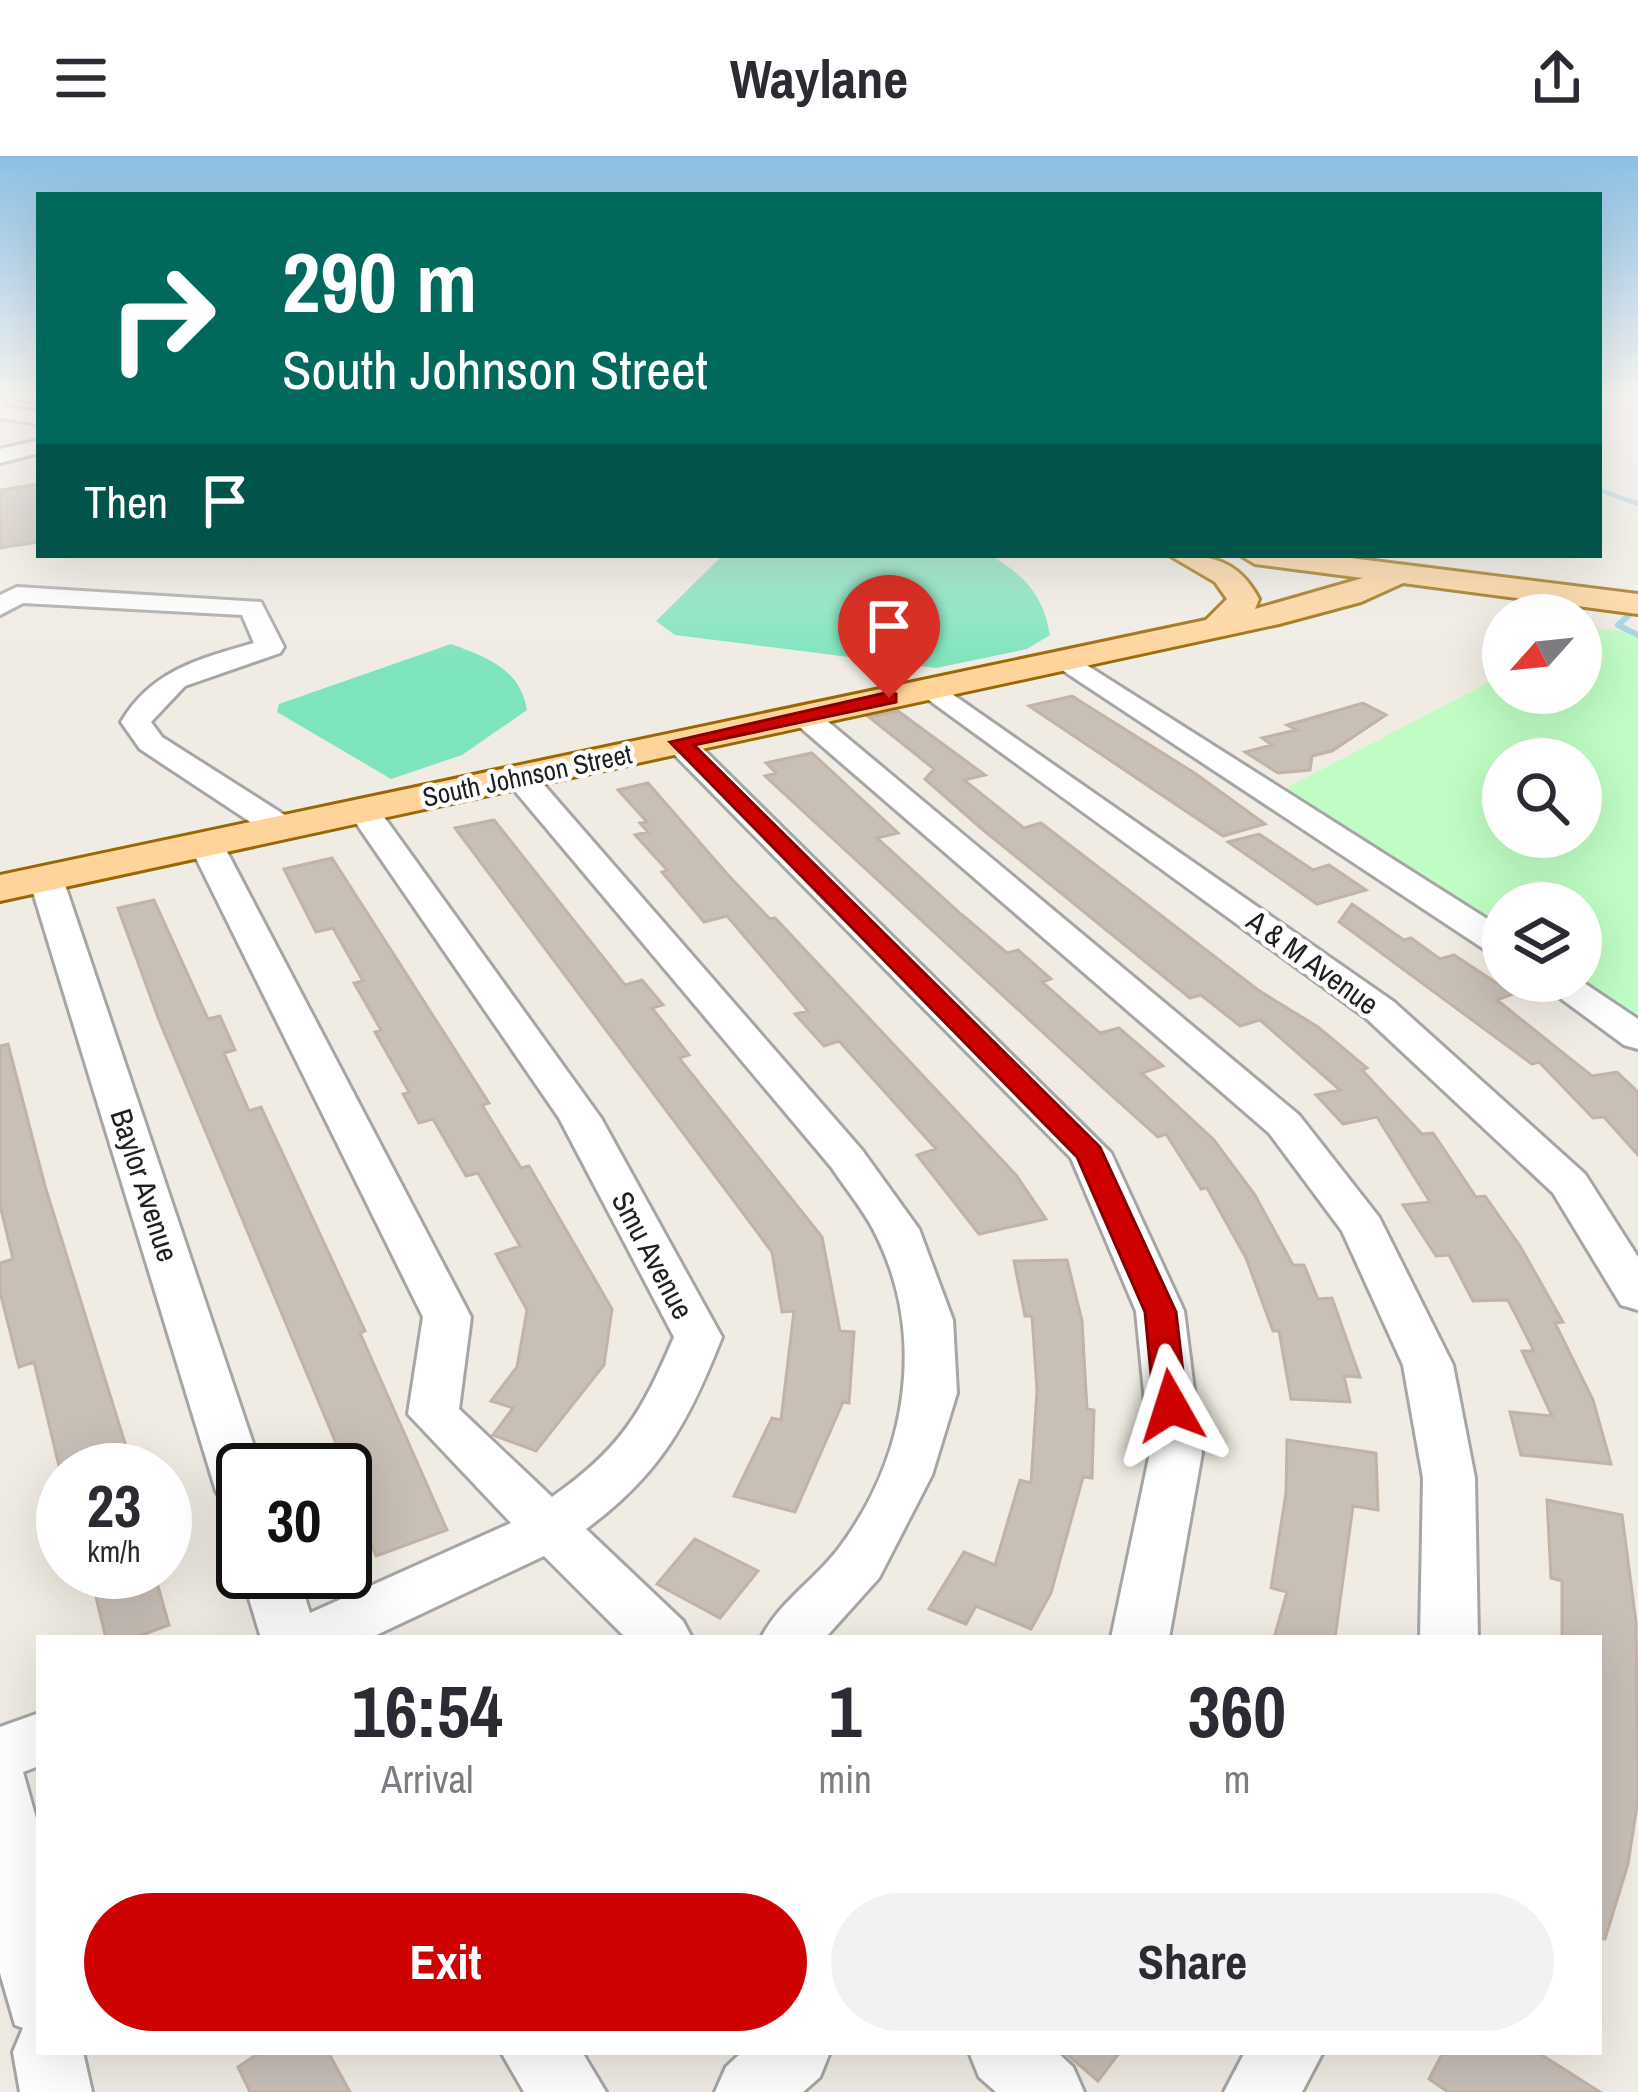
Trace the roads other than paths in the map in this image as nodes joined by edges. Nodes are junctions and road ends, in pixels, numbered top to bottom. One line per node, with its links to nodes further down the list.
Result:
1 (1191, 558): 6 (main road)
2 (1281, 558): 3 (main road)
3 (1402, 572): 4 (main road); 6 (main road, South Johnson Street)
4 (1638, 604)
5 (0, 608): 13 (street)
6 (1213, 629): 7 (main road, South Johnson Street)
7 (1066, 660): 8 (main road, South Johnson Street); 17 (street)
8 (932, 689): 9 (main road, South Johnson Street); 20 (street, A & M Avenue)
9 (804, 716): 10 (main road, South Johnson Street); 29 (street)
10 (680, 742): 11 (main road, South Johnson Street); 28 (street)
11 (520, 777): 12 (main road, South Johnson Street); 27 (street)
12 (364, 811): 13 (main road, South Johnson Street); 22 (street, Smu Avenue)
13 (282, 828): 14 (main road, South Johnson Street)
14 (206, 844): 15 (main road, South Johnson Street); 22 (street)
15 (46, 879): 16 (main road, South Johnson Street); 21 (street, Baylor Avenue)
16 (0, 888)
17 (1482, 931)
18 (1587, 1002): 19 (street)
19 (1638, 1037)
20 (1638, 1294)
21 (228, 1443)
22 (547, 1525): 25 (street, Smu Avenue); 26 (street)
23 (278, 1599): 24 (street)
24 (289, 1635)
25 (318, 1635)
26 (660, 1635)
27 (793, 1635)
28 (1141, 1635)
29 (1449, 1635)
30 (36, 1740): 31 (street)
31 (0, 1754)
32 (0, 1789): 33 (street)
33 (36, 1985)
34 (50, 2055): 39 (street)
35 (539, 2055): 40 (street)
36 (792, 2055): 41 (street)
37 (1007, 2055): 42 (street)
38 (1286, 2055): 43 (street)
39 (56, 2092)
40 (570, 2092)
41 (751, 2092)
42 (1048, 2092)
43 (1260, 2092)

